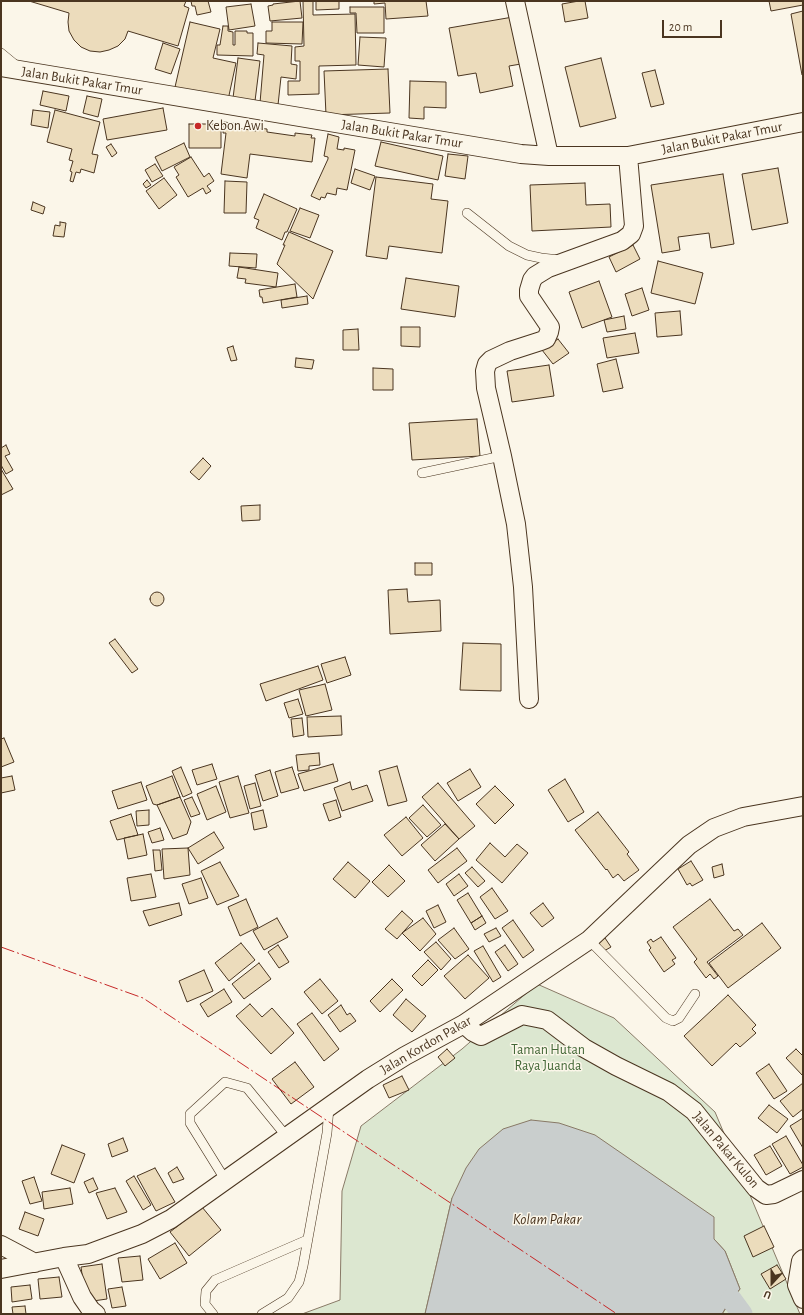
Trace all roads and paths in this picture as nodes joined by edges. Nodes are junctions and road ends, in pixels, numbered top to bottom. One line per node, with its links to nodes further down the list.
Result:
1 (515, 1): 6 (street)
2 (1, 53): 4 (lane)
3 (1, 67): 4 (street, Jalan Bukit Pakar Tmur)
4 (22, 71): 6 (street, Jalan Bukit Pakar Tmur)
5 (803, 122): 7 (street, Jalan Bukit Pakar Tmur)
6 (549, 156): 7 (street, Jalan Bukit Pakar Tmur)
7 (628, 156): 9 (street)
8 (467, 212): 9 (lane)
9 (569, 260): 10 (street)
10 (502, 456): 11 (lane); 12 (street)
11 (422, 473)
12 (529, 699)
13 (803, 806): 14 (street, Jalan Kordon Pakar)
14 (589, 940): 15 (lane); 16 (street, Jalan Kordon Pakar)
15 (695, 994)
16 (464, 1024): 17 (street, Jalan Kordon Pakar); 19 (street, Jalan Pakar Kulon)
17 (329, 1107): 18 (street, Jalan Kordon Pakar); 21 (lane)
18 (287, 1137): 20 (street, Jalan Kordon Pakar); 20 (lane)
19 (803, 1180)
20 (226, 1181): 23 (street, Jalan Kordon Pakar)
21 (307, 1240): 29 (lane); 30 (lane)
22 (1, 1245): 25 (street)
23 (64, 1257): 25 (street, Jalan Kordon Pakar); 28 (street)
24 (803, 1259): 27 (street)
25 (35, 1263): 26 (street, Jalan Kordon Pakar)
26 (1, 1269)
27 (803, 1299)
28 (96, 1314)
29 (213, 1314)
30 (262, 1314)

